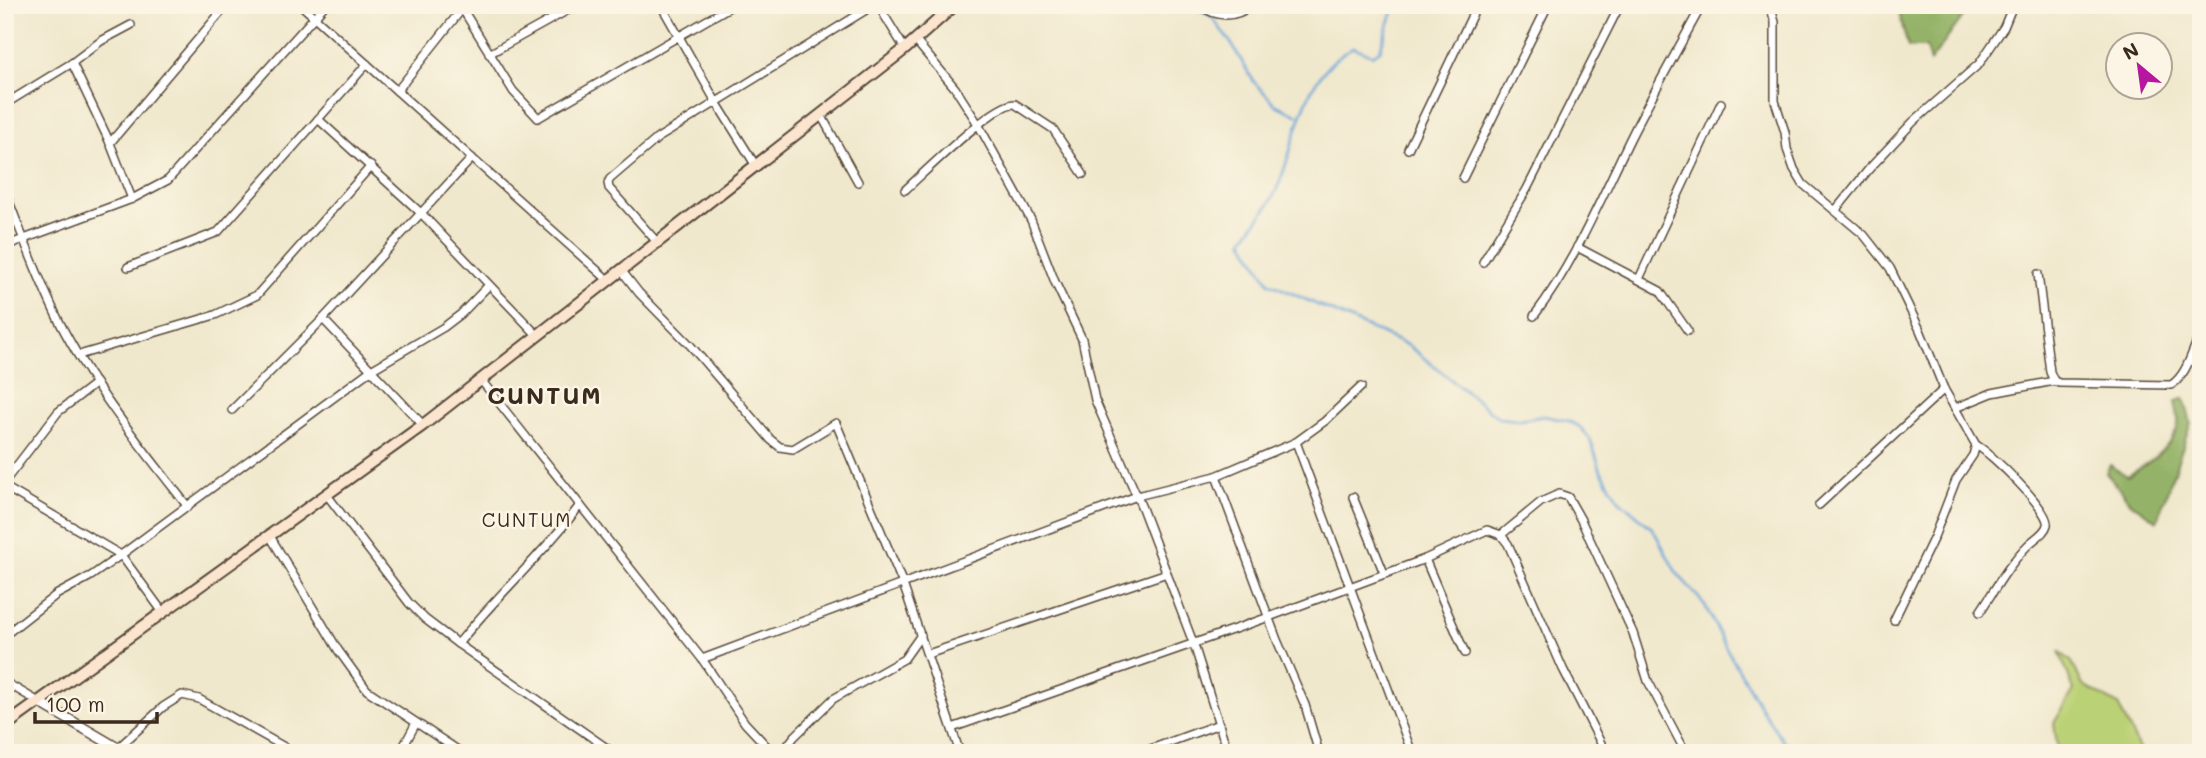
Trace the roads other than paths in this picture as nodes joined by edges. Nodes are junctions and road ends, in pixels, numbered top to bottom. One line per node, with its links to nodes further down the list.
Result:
1 (227, 5): 33 (street)
2 (300, 5): 18 (street)
3 (326, 5): 18 (street)
4 (577, 5): 23 (street)
5 (661, 5): 20 (street)
6 (733, 5): 20 (street)
7 (876, 5): 22 (street); 27 (street)
8 (955, 5): 21 (main road)
9 (1199, 5): 10 (street)
10 (1252, 5)
11 (1477, 5): 34 (street)
12 (1548, 5): 39 (street)
13 (1620, 5): 50 (street)
14 (1702, 5): 49 (street)
15 (1766, 5): 44 (street)
16 (2013, 5): 44 (street)
17 (461, 7): 23 (street); 26 (street)
18 (314, 17): 25 (street); 43 (street)
19 (131, 25): 24 (street)
20 (677, 37): 23 (street); 27 (street)
21 (915, 40): 22 (main road); 32 (street)
22 (905, 49): 30 (main road)
23 (489, 54)
24 (72, 63): 29 (street); 33 (street)
25 (367, 64): 26 (street); 31 (street)
26 (397, 91): 35 (street)
27 (716, 102): 37 (street); 47 (street)
28 (1721, 103): 54 (street)
29 (5, 104)
30 (821, 115): 37 (main road); 40 (street)
31 (318, 119): 36 (street); 51 (street)
32 (978, 124): 38 (street); 41 (street); 78 (street)
33 (110, 144): 43 (street)
34 (1408, 149)
35 (472, 158): 45 (street); 55 (street)
36 (371, 166): 45 (street); 62 (street)
37 (756, 166): 47 (main road)
38 (1083, 174)
39 (1463, 178)
40 (858, 182)
41 (905, 190)
42 (5, 191): 46 (street)
43 (132, 199): 46 (street)
44 (1835, 211): 68 (street)
45 (422, 214): 56 (street); 58 (street)
46 (24, 240): 48 (street); 62 (street)
47 (657, 242): 52 (main road)
48 (5, 246)
49 (1577, 247): 54 (street); 57 (street)
50 (1483, 262)
51 (128, 267)
52 (621, 270): 55 (main road); 89 (street)
53 (2038, 274): 65 (street)
54 (1639, 279): 59 (street)
55 (608, 280): 61 (main road)
56 (488, 286): 61 (street); 63 (street)
57 (1534, 316)
58 (323, 319): 63 (street); 70 (street)
59 (1688, 331)
60 (2201, 332): 65 (street)
61 (538, 336): 64 (main road)
62 (79, 355): 66 (street)
63 (371, 370): 71 (street); 82 (street)
64 (481, 380): 71 (main road); 80 (street)
65 (2054, 381): 69 (street)
66 (96, 383): 75 (street); 82 (street)
67 (1361, 387): 72 (street)
68 (1944, 389): 69 (street); 81 (street)
69 (1955, 408): 73 (street)
70 (232, 410)
71 (423, 425): 77 (main road)
72 (1296, 442): 74 (street); 90 (street)
73 (1976, 444): 92 (street); 94 (street)
74 (1216, 476): 78 (street); 93 (street)
75 (5, 481)
76 (5, 487): 85 (street)
77 (327, 495): 84 (main road); 97 (street)
78 (1137, 496): 87 (street); 89 (street)
79 (1353, 497): 88 (street)
80 (580, 505): 97 (street); 101 (street)
81 (1819, 505)
82 (188, 507): 85 (street)
83 (1501, 535): 86 (street); 120 (street); 121 (street)
84 (271, 536): 91 (main road); 104 (street)
85 (121, 555): 91 (street); 95 (street)
86 (1425, 559): 88 (street); 99 (street)
87 (1167, 573): 98 (street); 100 (street)
88 (1384, 573): 90 (street)
89 (903, 584): 96 (street); 101 (street)
90 (1350, 586): 93 (street); 119 (street)
91 (162, 611): 103 (main road)
92 (1980, 612)
93 (1269, 617): 98 (street); 118 (street)
94 (1894, 620)
95 (5, 635)
96 (921, 635): 100 (street); 114 (street)
97 (458, 644): 112 (street)
98 (1194, 645): 105 (street); 107 (street)
99 (1465, 653)
100 (928, 654): 107 (street)
101 (702, 659): 113 (street)
102 (5, 682): 103 (street)
103 (39, 702): 106 (main road); 108 (street)
104 (416, 723): 110 (street); 111 (street)
105 (1219, 724): 116 (street); 117 (street)
106 (5, 726)
107 (952, 728): 115 (street)
108 (122, 751): 109 (street)
109 (295, 753)
110 (400, 753)
111 (462, 753)
112 (614, 753)
113 (773, 753)
114 (782, 753)
115 (960, 753)
116 (1140, 753)
117 (1228, 753)
118 (1319, 753)
119 (1412, 753)
120 (1606, 753)
121 (1686, 753)

